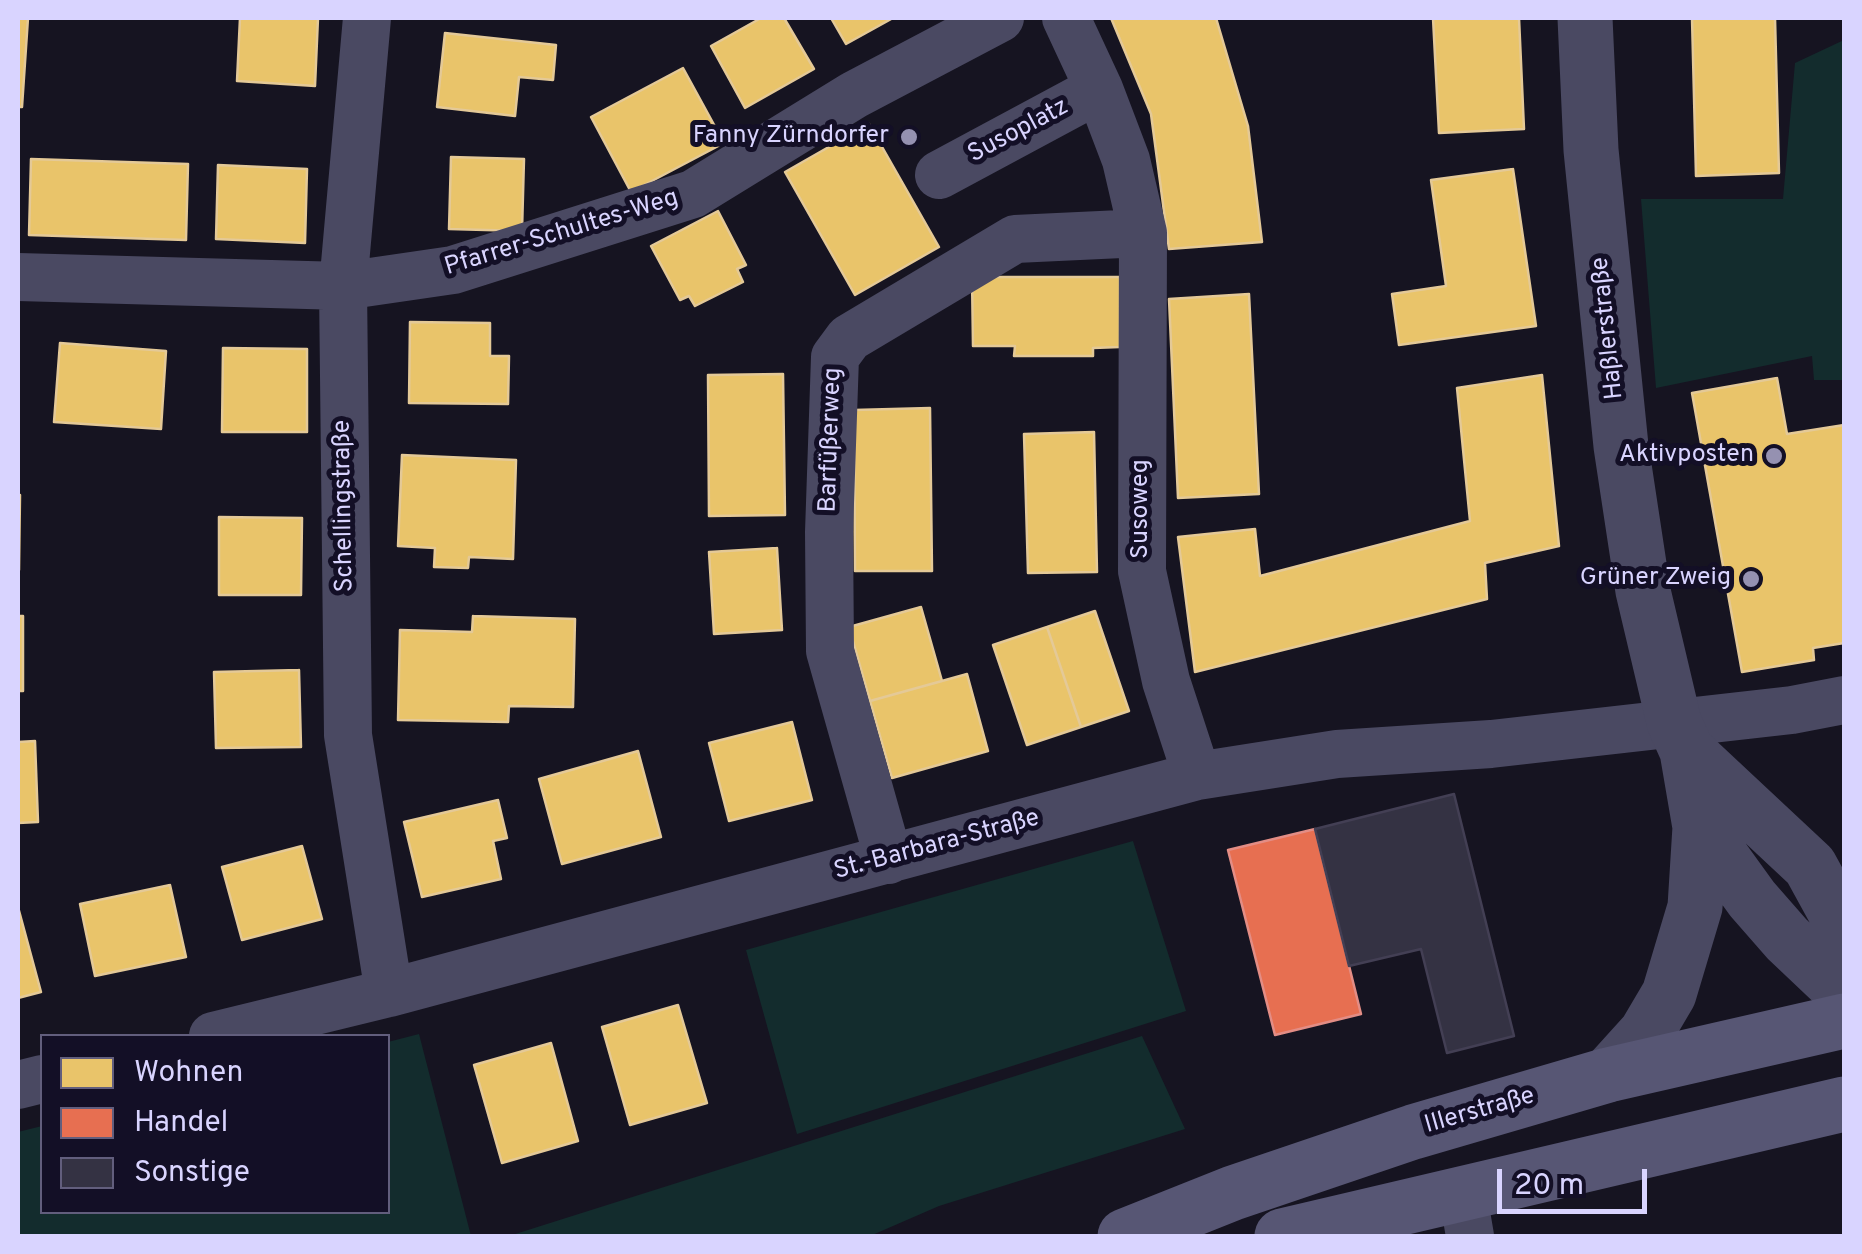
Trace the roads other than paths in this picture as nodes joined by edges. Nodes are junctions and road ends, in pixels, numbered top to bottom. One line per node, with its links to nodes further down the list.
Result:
1 (367, 18): 9 (street, Schellingstraße)
2 (1000, 18): 9 (street, Pfarrer-Schultes-Weg)
3 (1066, 18): 5 (street, Susoplatz)
4 (1585, 18): 11 (street, Haßlerstraße)
5 (1100, 89): 6 (street, Susoplatz); 7 (street, Susoplatz)
6 (939, 175)
7 (1143, 234): 12 (street, Susoweg); 14 (street, Barfüßerweg)
8 (18, 277): 9 (street, Pfarrer-Schultes-Weg)
9 (343, 286): 17 (street, Schellingstraße)
10 (1844, 700): 11 (street, St.-Barbara-Straße)
11 (1680, 737): 12 (street, St.-Barbara-Straße); 13 (street, Haßlerstraße); 15 (street)
12 (1197, 776): 14 (street, St.-Barbara-Straße)
13 (1700, 826): 18 (street, Haßlerstraße); 21 (street)
14 (889, 860): 17 (street, St.-Barbara-Straße)
15 (1827, 875): 16 (street)
16 (1844, 928)
17 (388, 993): 20 (street, St.-Barbara-Straße)
18 (1844, 993)
19 (1844, 1021): 21 (main road, Illerstraße)
20 (221, 1034)
21 (1608, 1075): 24 (main road, Illerstraße)
22 (1844, 1104): 23 (main road)
23 (1466, 1216): 25 (main road)
24 (1125, 1236)
25 (1282, 1236)

